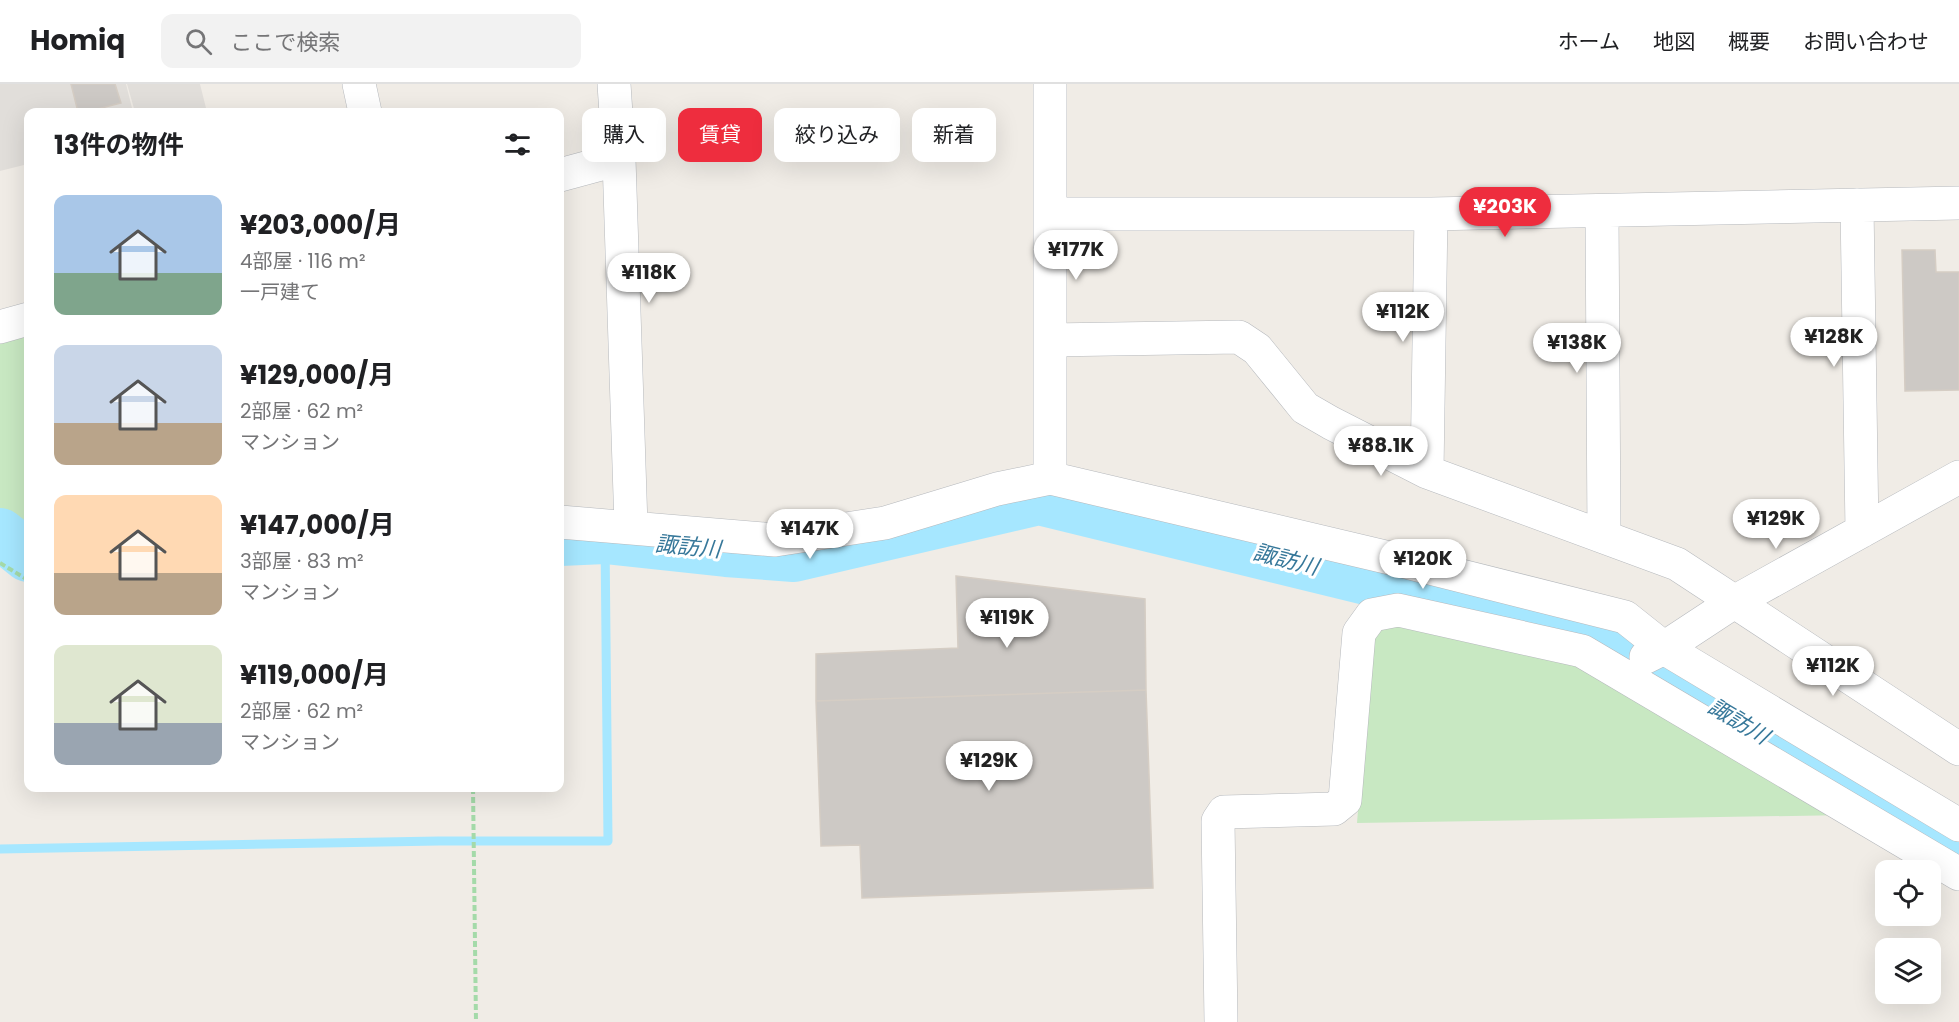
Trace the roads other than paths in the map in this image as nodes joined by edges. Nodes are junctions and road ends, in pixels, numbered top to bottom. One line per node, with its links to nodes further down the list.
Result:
1 (359, 84): 4 (street)
2 (614, 84): 5 (street)
3 (1050, 84): 12 (street)
4 (364, 108)
5 (616, 108)
6 (608, 162): 8 (street)
7 (619, 162): 21 (street)
8 (564, 174)
9 (1959, 203): 10 (street)
10 (1857, 205): 11 (street); 22 (street)
11 (1602, 211): 13 (street); 23 (street)
12 (1050, 214): 13 (street); 16 (street)
13 (1431, 214): 17 (street)
14 (24, 320): 15 (street)
15 (0, 327)
16 (1050, 339): 17 (street); 19 (street)
17 (1427, 472): 23 (street)
18 (1959, 477): 22 (street)
19 (1050, 478): 21 (street); 25 (street)
20 (564, 522): 21 (street)
21 (631, 526)
22 (1862, 531): 24 (street)
23 (1604, 536): 24 (street)
24 (1734, 602): 25 (street); 27 (street)
25 (1664, 648): 26 (street); 28 (street)
26 (1618, 671): 29 (street); 30 (street)
27 (1959, 749)
28 (1959, 825)
29 (1959, 874)
30 (1221, 1022)

